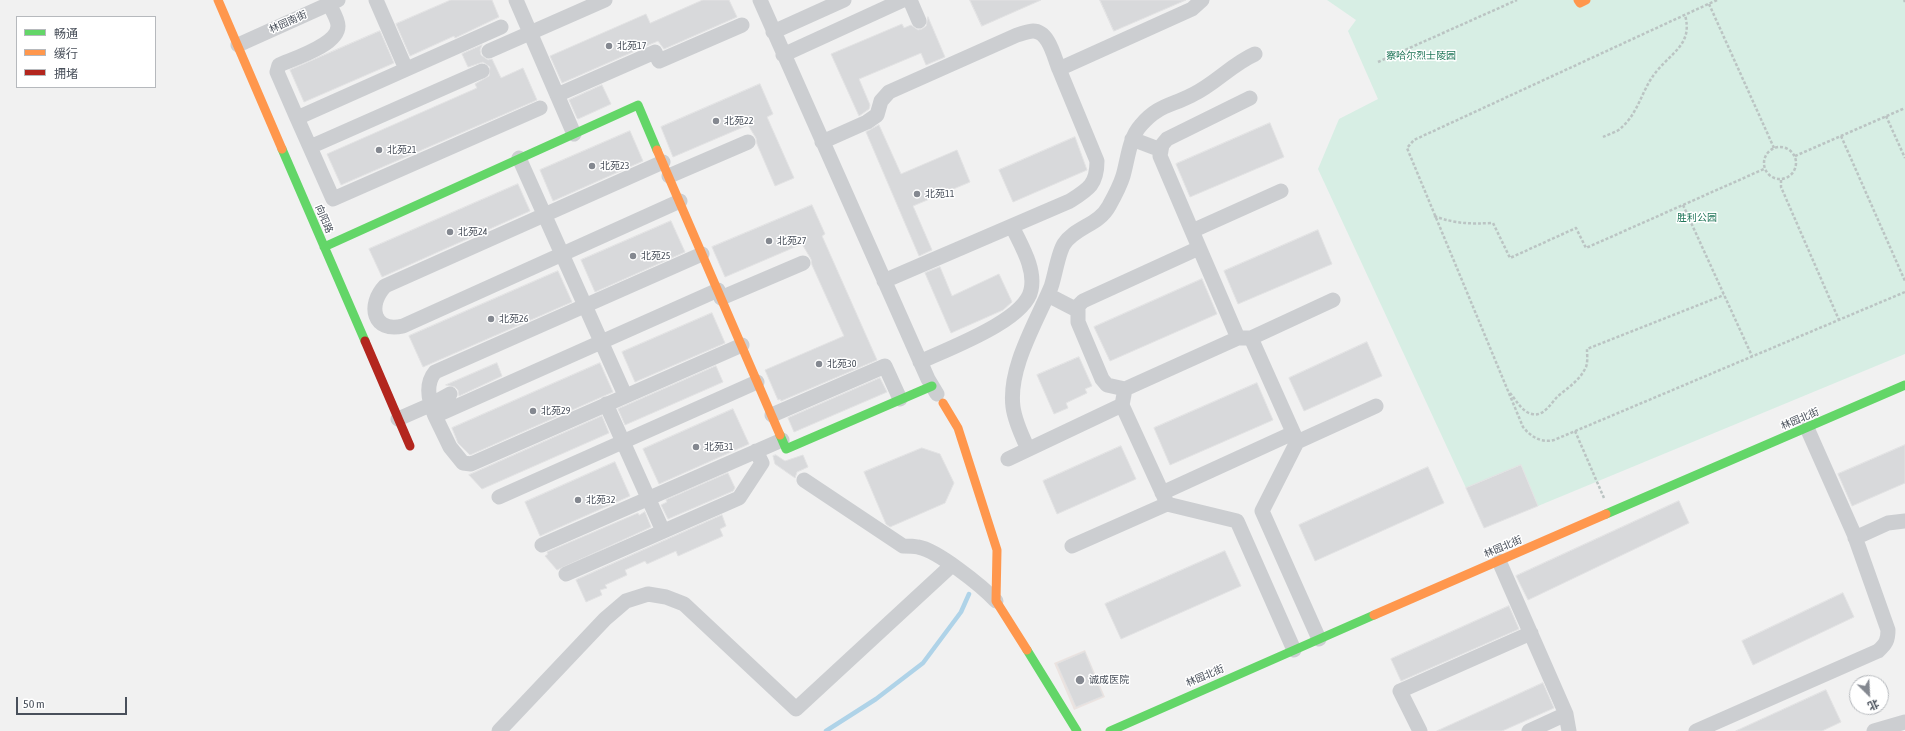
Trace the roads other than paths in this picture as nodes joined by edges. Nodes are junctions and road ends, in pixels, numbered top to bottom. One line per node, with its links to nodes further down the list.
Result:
1 (218, 0): 18 (street, 向阳路)
2 (376, 0): 22 (street)
3 (516, 0): 16 (street)
4 (605, 0): 16 (street)
5 (760, 0): 17 (street)
6 (844, 0): 17 (street)
7 (903, 0): 21 (street)
8 (910, 0): 13 (street)
9 (1202, 0): 23 (street)
10 (1578, 0): 11 (street)
11 (1586, 0)
12 (332, 1): 18 (street, 林园南街); 28 (street)
13 (919, 21)
14 (742, 25): 25 (street)
15 (502, 27): 22 (street)
16 (530, 32): 19 (street); 25 (street)
17 (773, 32): 21 (street)
18 (238, 45): 43 (street, 向阳路)
19 (489, 51)
20 (1256, 54): 30 (street)
21 (783, 55): 32 (street)
22 (406, 69): 28 (street)
23 (1060, 69): 32 (street); 41 (street)
24 (482, 71): 33 (street)
25 (557, 95): 29 (street)
26 (1250, 98): 34 (street)
27 (540, 108): 33 (street)
28 (297, 118): 33 (street)
29 (574, 134): 35 (street); 36 (street)
30 (1132, 139): 34 (street); 50 (street)
31 (748, 142): 37 (street)
32 (822, 142): 48 (street)
33 (310, 147)
34 (1161, 150): 42 (street)
35 (519, 158): 40 (street); 43 (street)
36 (663, 162): 37 (street); 40 (street)
37 (669, 176): 39 (street)
38 (1281, 191): 42 (street)
39 (680, 201): 45 (street); 46 (street)
40 (544, 214): 45 (street); 54 (street)
41 (1012, 226): 48 (street); 59 (street)
42 (1192, 231): 44 (street)
43 (324, 247): 55 (street, 向阳路)
44 (1199, 248): 53 (street); 56 (street)
45 (562, 254): 52 (street); 54 (street)
46 (702, 254): 49 (street); 52 (street)
47 (803, 263): 49 (street)
48 (884, 281): 59 (street)
49 (720, 294): 57 (street); 58 (street)
50 (1048, 295): 53 (street); 79 (street)
51 (1333, 300): 56 (street)
52 (586, 306): 57 (street); 71 (street)
53 (1077, 310): 63 (street)
54 (376, 317): 55 (street)
55 (358, 325): 73 (street, 向阳路)
56 (1244, 338): 63 (street); 75 (street)
57 (602, 342): 65 (street); 71 (street)
58 (742, 345): 60 (street); 65 (street)
59 (920, 362): 62 (street)
60 (757, 382): 72 (street); 77 (street)
61 (1905, 385): 74 (street, 林园北街)
62 (932, 386): 66 (street); 67 (street)
63 (1124, 389): 69 (street)
64 (450, 394): 71 (street)
65 (626, 395): 68 (street)
66 (900, 400): 72 (street); 76 (street)
67 (943, 403): 94 (street)
68 (606, 404): 71 (street); 77 (street)
69 (1122, 405): 79 (street); 84 (street)
70 (1376, 406): 75 (street)
71 (433, 410): 73 (street)
72 (772, 415): 76 (street)
73 (398, 419): 78 (street, 向阳路)
74 (1807, 428): 88 (street); 91 (street, 林园北街)
75 (1295, 437): 84 (street); 96 (street)
76 (782, 440): 80 (street)
77 (623, 441): 83 (street); 85 (street)
78 (410, 446)
79 (1028, 450): 81 (street)
80 (756, 451): 85 (street); 87 (street)
81 (1008, 459)
82 (804, 480): 92 (street)
83 (500, 497)
84 (1164, 498): 90 (street); 97 (street)
85 (649, 499): 87 (street); 89 (street)
86 (1905, 521): 88 (street)
87 (663, 531): 93 (street)
88 (1855, 538): 106 (street)
89 (542, 546)
90 (1072, 546)
91 (1499, 561): 95 (street); 96 (street, 林园北街)
92 (952, 565): 94 (street); 100 (street)
93 (566, 574)
94 (996, 601): 101 (street)
95 (1531, 633): 98 (street); 103 (street)
96 (1320, 639): 97 (street, 林园北街)
97 (1294, 650): 102 (street, 林园北街)
98 (1566, 714): 104 (street); 105 (street)
99 (1905, 722): 107 (street)
100 (499, 731)
101 (1077, 731)
102 (1110, 731)
103 (1420, 731)
104 (1529, 731)
105 (1569, 731)
106 (1696, 731)
107 (1874, 731)

